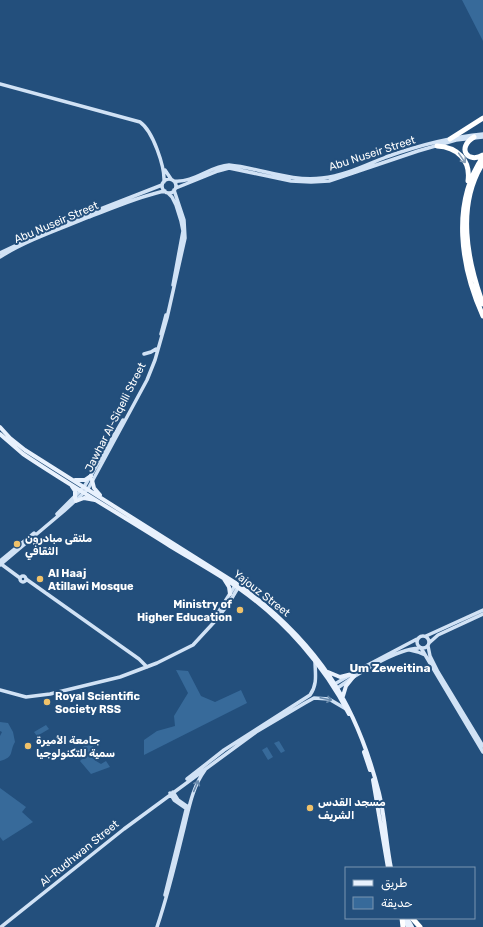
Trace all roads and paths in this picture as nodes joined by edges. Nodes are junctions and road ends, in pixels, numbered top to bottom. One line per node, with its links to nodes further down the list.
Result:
1 (0, 84): 3 (main road)
2 (483, 118): 6 (highway)
3 (132, 119): 12 (main road, Jawhar Al-Siqelli Street); 13 (main road, Jawhar Al-Siqelli Street)
4 (483, 135): 5 (main road, Abu Nuseir Street); 6 (main road, Abu Nuseir Street)
5 (474, 137): 7 (main road, Abu Nuseir Street); 8 (highway)
6 (450, 139): 12 (main road, Abu Nuseir Street)
7 (437, 146): 14 (highway, one-way to 14); 15 (main road, Abu Nuseir Street)
8 (483, 156): 14 (highway)
9 (483, 163): 11 (highway)
10 (483, 168): 11 (highway)
11 (477, 174): 19 (highway)
12 (172, 180): 13 (main road, Abu Nuseir Street); 15 (main road, Jawhar Al-Siqelli Street)
13 (163, 184): 16 (main road, Jawhar Al-Siqelli Street); 17 (main road, Abu Nuseir Street)
14 (468, 187): 20 (highway)
15 (175, 189): 16 (main road, Abu Nuseir Street); 25 (main road, Jawhar Al-Siqelli Street)
16 (166, 192): 18 (main road, Abu Nuseir Street); 21 (main road, Jawhar Al-Siqelli Street)
17 (0, 253)
18 (0, 257)
19 (483, 304)
20 (483, 316)
21 (156, 349): 22 (main road); 25 (main road, Jawhar Al-Siqelli Street)
22 (144, 354)
23 (0, 427): 26 (main road, Yajouz Street)
24 (0, 434): 27 (main road, Yajouz Street)
25 (92, 478): 26 (main road); 28 (main road, Jawhar Al-Siqelli Street); 31 (main road)
26 (73, 480): 28 (main road, Yajouz Street)
27 (68, 482): 28 (main road, Yajouz Street); 29 (main road)
28 (85, 490): 29 (main road, Jawhar Al-Siqelli Street); 30 (main road, Yajouz Street); 31 (main road, Yajouz Street)
29 (75, 499): 30 (main road); 32 (main road, Jawhar Al-Siqelli Street)
30 (99, 501): 33 (main road, Yajouz Street)
31 (106, 501): 34 (main road, Yajouz Street)
32 (0, 563): 46 (main road)
33 (223, 579): 34 (main road, Yajouz Street); 35 (main road)
34 (237, 585): 35 (main road); 38 (main road); 45 (main road, Yajouz Street); 50 (main road, Yajouz Street)
35 (230, 594): 38 (main road)
36 (483, 610): 39 (main road)
37 (483, 614): 41 (main road)
38 (211, 626): 47 (main road)
39 (426, 636): 40 (main road); 41 (main road)
40 (417, 639): 42 (main road); 51 (main road)
41 (429, 644): 42 (main road); 59 (main road)
42 (420, 648): 43 (main road); 44 (main road)
43 (407, 650): 44 (main road); 51 (main road)
44 (426, 656): 60 (main road)
45 (315, 661): 52 (main road, Yajouz Street); 55 (main road)
46 (143, 663): 47 (main road); 48 (main road); 49 (main road)
47 (152, 665): 48 (main road)
48 (146, 667): 49 (main road)
49 (138, 671): 53 (main road)
50 (326, 671): 51 (main road); 52 (main road, Yajouz Street)
51 (353, 675): 52 (main road); 54 (main road)
52 (335, 687): 54 (main road, Yajouz Street); 56 (main road, Yajouz Street)
53 (0, 690)
54 (343, 696): 65 (main road, Yajouz Street)
55 (309, 698): 56 (main road, one-way to 56); 57 (main road); 57 (main road)
56 (346, 709): 64 (main road, Yajouz Street)
57 (244, 739): 58 (main road)
58 (237, 743): 61 (main road, Al-Rudhwan Street); 62 (main road, Al-Rudhwan Street)
59 (483, 746)
60 (483, 752)
61 (208, 766): 62 (main road, Al-Rudhwan Street); 63 (main road, one-way to 61)
62 (171, 792): 63 (main road); 66 (main road, Al-Rudhwan Street)
63 (188, 808): 70 (main road)
64 (388, 867)
65 (391, 867)
66 (14, 917): 68 (main road, Al-Rudhwan Street); 69 (main road, Al-Rudhwan Street)
67 (413, 919): 71 (highway)
68 (1, 927)
69 (6, 927)
70 (156, 927)
71 (420, 927)

